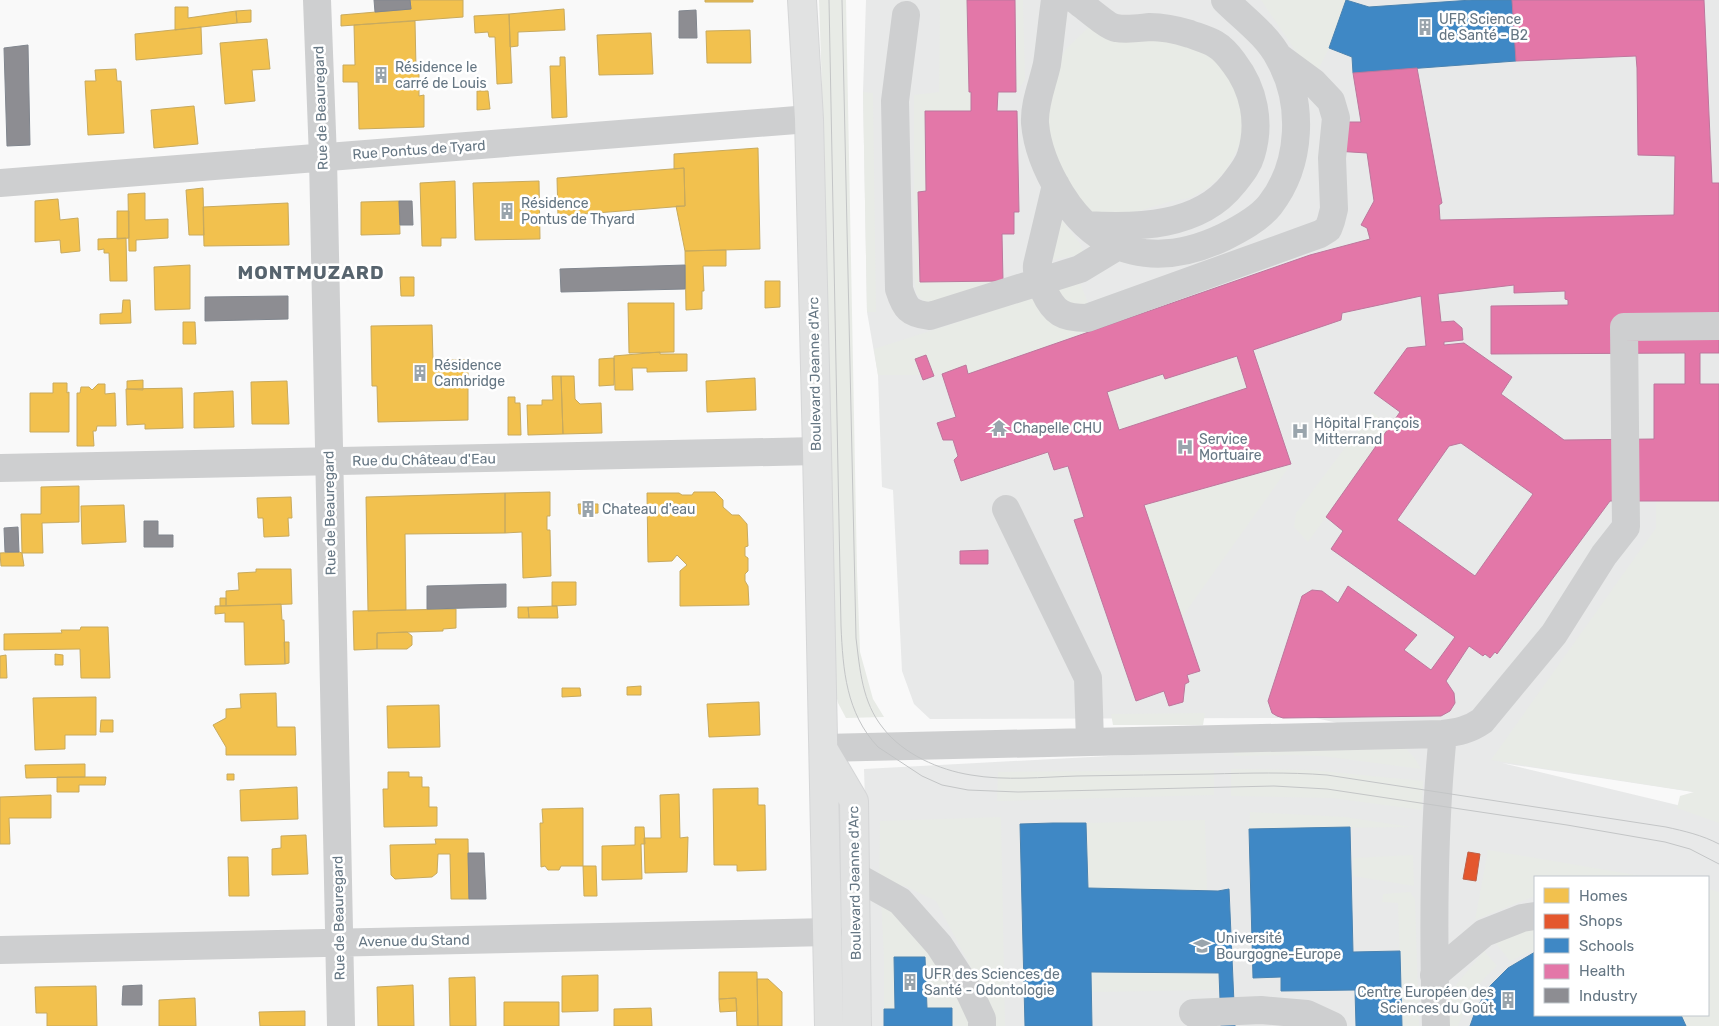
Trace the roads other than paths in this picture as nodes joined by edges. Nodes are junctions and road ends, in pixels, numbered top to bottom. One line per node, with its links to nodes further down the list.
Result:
1 (317, 0): 10 (street, Rue de Beauregard)
2 (802, 0): 9 (main road, Boulevard Jeanne d'Arc)
3 (1055, 0): 12 (street)
4 (1076, 0): 7 (street)
5 (1224, 0): 7 (street); 8 (street)
6 (906, 15): 15 (street)
7 (1216, 44): 13 (street)
8 (1279, 58): 14 (street); 15 (street)
9 (809, 119): 10 (street, Rue Pontus de Tyard); 17 (main road, Boulevard Jeanne d'Arc)
10 (323, 158): 11 (street, Rue Pontus de Tyard); 18 (street, Rue de Beauregard)
11 (0, 183)
12 (1056, 185): 13 (street); 15 (street)
13 (1086, 225): 14 (street)
14 (1118, 246): 15 (street)
15 (1040, 282)
16 (1719, 326): 21 (street)
17 (817, 451): 18 (street, Rue du Château d'Eau); 23 (main road, Boulevard Jeanne d'Arc)
18 (329, 462): 19 (street, Rue du Château d'Eau); 27 (street, Rue de Beauregard)
19 (0, 468)
20 (1006, 509): 22 (street)
21 (1443, 734): 22 (street); 29 (street)
22 (1090, 742): 23 (street)
23 (823, 748): 24 (main road, Boulevard Jeanne d'Arc); 26 (main road, Boulevard Jeanne d'Arc)
24 (855, 876): 33 (main road, Boulevard Jeanne d'Arc); 34 (street)
25 (1534, 916): 29 (street)
26 (828, 932): 27 (street, Avenue du Stand); 32 (main road, Boulevard Jeanne d'Arc)
27 (339, 942): 28 (street, Avenue du Stand); 31 (street, Rue de Beauregard)
28 (0, 950)
29 (1434, 975): 36 (street)
30 (1193, 1013): 35 (street)
31 (341, 1026)
32 (829, 1026)
33 (857, 1026)
34 (982, 1026)
35 (1333, 1026)
36 (1436, 1026)

